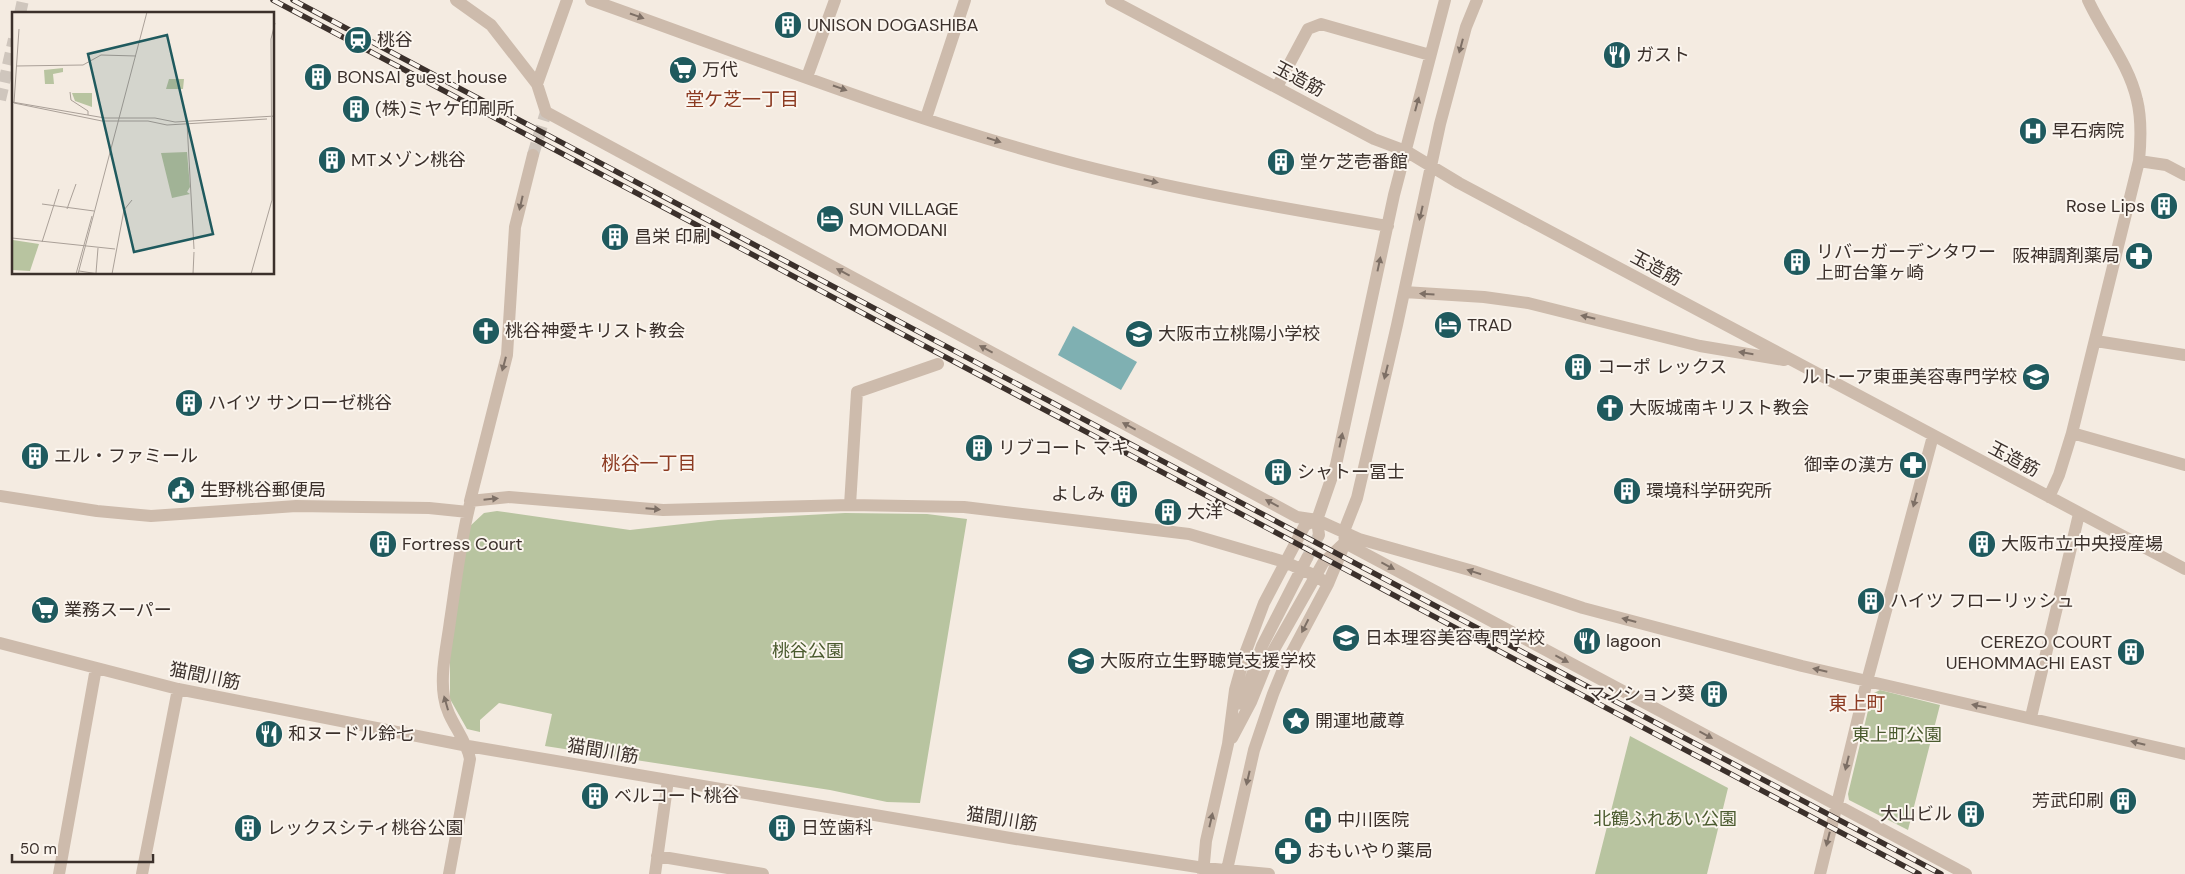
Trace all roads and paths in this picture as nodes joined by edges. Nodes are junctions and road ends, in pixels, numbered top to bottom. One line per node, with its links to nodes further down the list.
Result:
1 (456, 0): 12 (street)
2 (567, 0): 12 (street)
3 (591, 0): 11 (street, one-way to 11)
4 (835, 0): 11 (street)
5 (965, 0): 14 (street)
6 (1111, 0): 13 (street, 玉造筋)
7 (1445, 0): 10 (street)
8 (1477, 0): 18 (street, one-way to 18)
9 (2088, 0): 17 (street)
10 (1430, 55): 13 (street); 15 (street, one-way to 10)
11 (807, 76): 14 (street, one-way to 14)
12 (537, 84): 34 (street, one-way to 12)
13 (1277, 87): 15 (street, 玉造筋)
14 (926, 118): 20 (street, one-way to 20)
15 (1406, 151): 18 (street, 玉造筋); 20 (street)
16 (533, 155): 32 (street, one-way to 32)
17 (2139, 161): 19 (street); 22 (street)
18 (1433, 166): 21 (street, one-way to 21); 24 (street, 玉造筋)
19 (2185, 175)
20 (1388, 226): 34 (street, one-way to 20)
21 (1404, 292): 24 (street, one-way to 21); 36 (street, one-way to 36)
22 (2096, 341): 23 (street); 26 (street)
23 (2185, 355)
24 (1794, 361): 27 (street, 玉造筋)
25 (938, 364): 31 (street)
26 (2072, 433): 28 (street); 30 (street)
27 (1933, 436): 30 (street, 玉造筋); 44 (street, one-way to 44)
28 (2185, 465)
29 (0, 496): 32 (street)
30 (2049, 497): 33 (street, 玉造筋)
31 (850, 504): 32 (street, one-way to 31); 37 (street)
32 (469, 507): 48 (street, one-way to 32)
33 (2079, 514): 39 (street, 玉造筋); 46 (street)
34 (1317, 520): 35 (street); 36 (street); 37 (street)
35 (1319, 534)
36 (1345, 537): 40 (street); 41 (street); 44 (street, one-way to 36); 51 (street, one-way to 51)
37 (1285, 562): 38 (street); 47 (street)
38 (1304, 564): 40 (street); 47 (street)
39 (2185, 569)
40 (1316, 576): 41 (street); 47 (street)
41 (1328, 584): 54 (street, one-way to 54)
42 (0, 643): 43 (street, 猫間川筋)
43 (96, 668): 45 (street, 猫間川筋); 55 (street)
44 (1867, 682): 46 (street, one-way to 44); 51 (street, one-way to 51)
45 (178, 689): 48 (street, 猫間川筋); 56 (street)
46 (2032, 717): 49 (street, one-way to 46)
47 (1228, 744): 53 (street, one-way to 47)
48 (468, 746): 50 (street, 猫間川筋); 57 (street)
49 (2185, 754)
50 (668, 780): 52 (street); 53 (street, 猫間川筋)
51 (1837, 805): 61 (street, one-way to 61); 62 (street)
52 (657, 856): 58 (street); 59 (street)
53 (1204, 871): 54 (street, 猫間川筋)
54 (1226, 872): 60 (street)
55 (59, 874)
56 (142, 874)
57 (449, 874)
58 (655, 874)
59 (763, 874)
60 (1269, 874)
61 (1820, 874)
62 (1966, 874)

